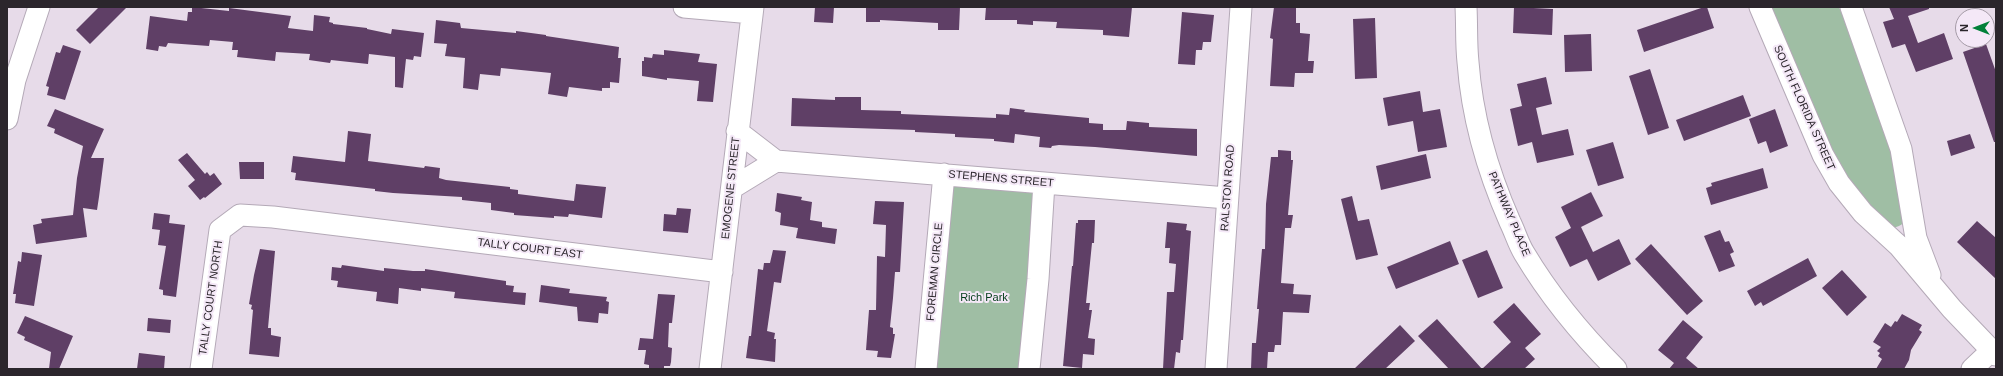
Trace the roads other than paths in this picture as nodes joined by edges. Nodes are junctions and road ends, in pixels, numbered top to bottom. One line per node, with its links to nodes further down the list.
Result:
1 (39, 7): 8 (street)
2 (684, 7): 7 (street)
3 (1241, 7): 14 (street, RALSTON ROAD)
4 (1466, 7): 24 (street, PATHWAY PLACE)
5 (1760, 7): 17 (street, SOUTH FLORIDA STREET)
6 (1851, 7): 17 (street, SOUTH FLORIDA STREET)
7 (752, 10): 9 (street, EMOGENE STREET)
8 (7, 119)
9 (737, 131): 10 (street); 13 (street, EMOGENE STREET)
10 (776, 161): 11 (street, STEPHENS STREET); 13 (street)
11 (944, 174): 12 (street, STEPHENS STREET); 21 (street, FOREMAN CIRCLE)
12 (1044, 183): 14 (street, STEPHENS STREET); 22 (street)
13 (732, 188): 16 (street, EMOGENE STREET)
14 (1227, 198): 23 (street, RALSTON ROAD)
15 (338, 226): 16 (street, TALLY COURT EAST); 19 (street, TALLY COURT NORTH)
16 (722, 272): 20 (street, EMOGENE STREET)
17 (1937, 292): 18 (street, SOUTH FLORIDA STREET)
18 (1994, 353): 25 (street)
19 (201, 369)
20 (710, 369)
21 (926, 369)
22 (1029, 369)
23 (1216, 369)
24 (1616, 369)
25 (1972, 369)

